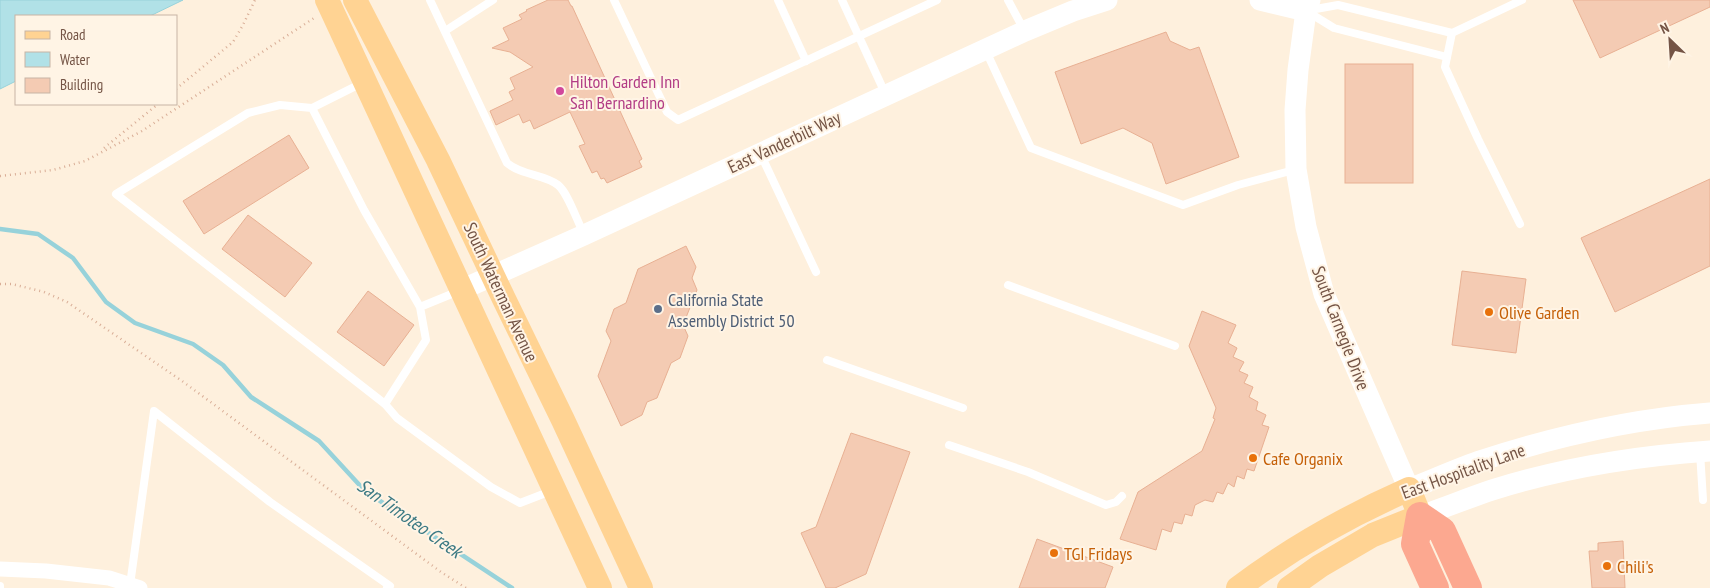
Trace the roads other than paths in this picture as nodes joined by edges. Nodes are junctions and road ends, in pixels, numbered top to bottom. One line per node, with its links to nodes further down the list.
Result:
1 (355, 0): 29 (main road, South Waterman Avenue)
2 (430, 0): 14 (lane)
3 (493, 0): 14 (lane)
4 (614, 0): 20 (lane)
5 (778, 0): 20 (lane)
6 (842, 0): 17 (lane)
7 (937, 0): 17 (lane)
8 (1008, 0): 15 (lane)
9 (1106, 0): 15 (street, East Vanderbilt Way)
10 (1260, 0): 12 (street)
11 (1522, 0): 16 (lane)
12 (1308, 6): 16 (lane); 19 (lane); 25 (street, South Carnegie Drive)
13 (321, 9): 21 (main road, South Waterman Avenue)
14 (445, 31): 27 (lane)
15 (1025, 31): 18 (street, East Vanderbilt Way)
16 (1452, 33): 19 (lane)
17 (859, 36): 20 (lane); 22 (lane)
18 (985, 50): 22 (street, East Vanderbilt Way); 25 (lane)
19 (1447, 57): 26 (lane)
20 (806, 61)
21 (364, 82): 23 (lane); 31 (main road, South Waterman Avenue)
22 (885, 95): 24 (street, East Vanderbilt Way)
23 (312, 108): 32 (lane); 35 (lane)
24 (760, 154): 27 (street, East Vanderbilt Way); 28 (lane)
25 (1296, 169): 41 (street, South Carnegie Drive)
26 (1520, 224)
27 (584, 236): 29 (street, East Vanderbilt Way)
28 (816, 272)
29 (493, 276): 31 (street, East Vanderbilt Way); 49 (main road, South Waterman Avenue)
30 (1008, 285): 33 (lane)
31 (463, 289): 32 (lane); 40 (main road, South Waterman Avenue)
32 (420, 307): 35 (lane)
33 (1175, 346)
34 (827, 360): 36 (lane)
35 (386, 404): 40 (lane)
36 (963, 408)
37 (1710, 414): 41 (street, East Hospitality Lane)
38 (949, 446): 42 (lane)
39 (1705, 451): 43 (lane); 44 (street, East Hospitality Lane)
40 (555, 490): 48 (main road, South Waterman Avenue)
41 (1409, 490): 44 (main road, South Carnegie Drive); 50 (main road, East Hospitality Lane)
42 (1122, 496)
43 (1703, 500)
44 (1420, 516): 51 (main road, East Hospitality Lane); 52 (highway); 53 (highway)
45 (0, 569): 46 (street)
46 (135, 586): 47 (lane)
47 (387, 588)
48 (600, 588)
49 (641, 588)
50 (1238, 588)
51 (1289, 588)
52 (1435, 588)
53 (1468, 588)

